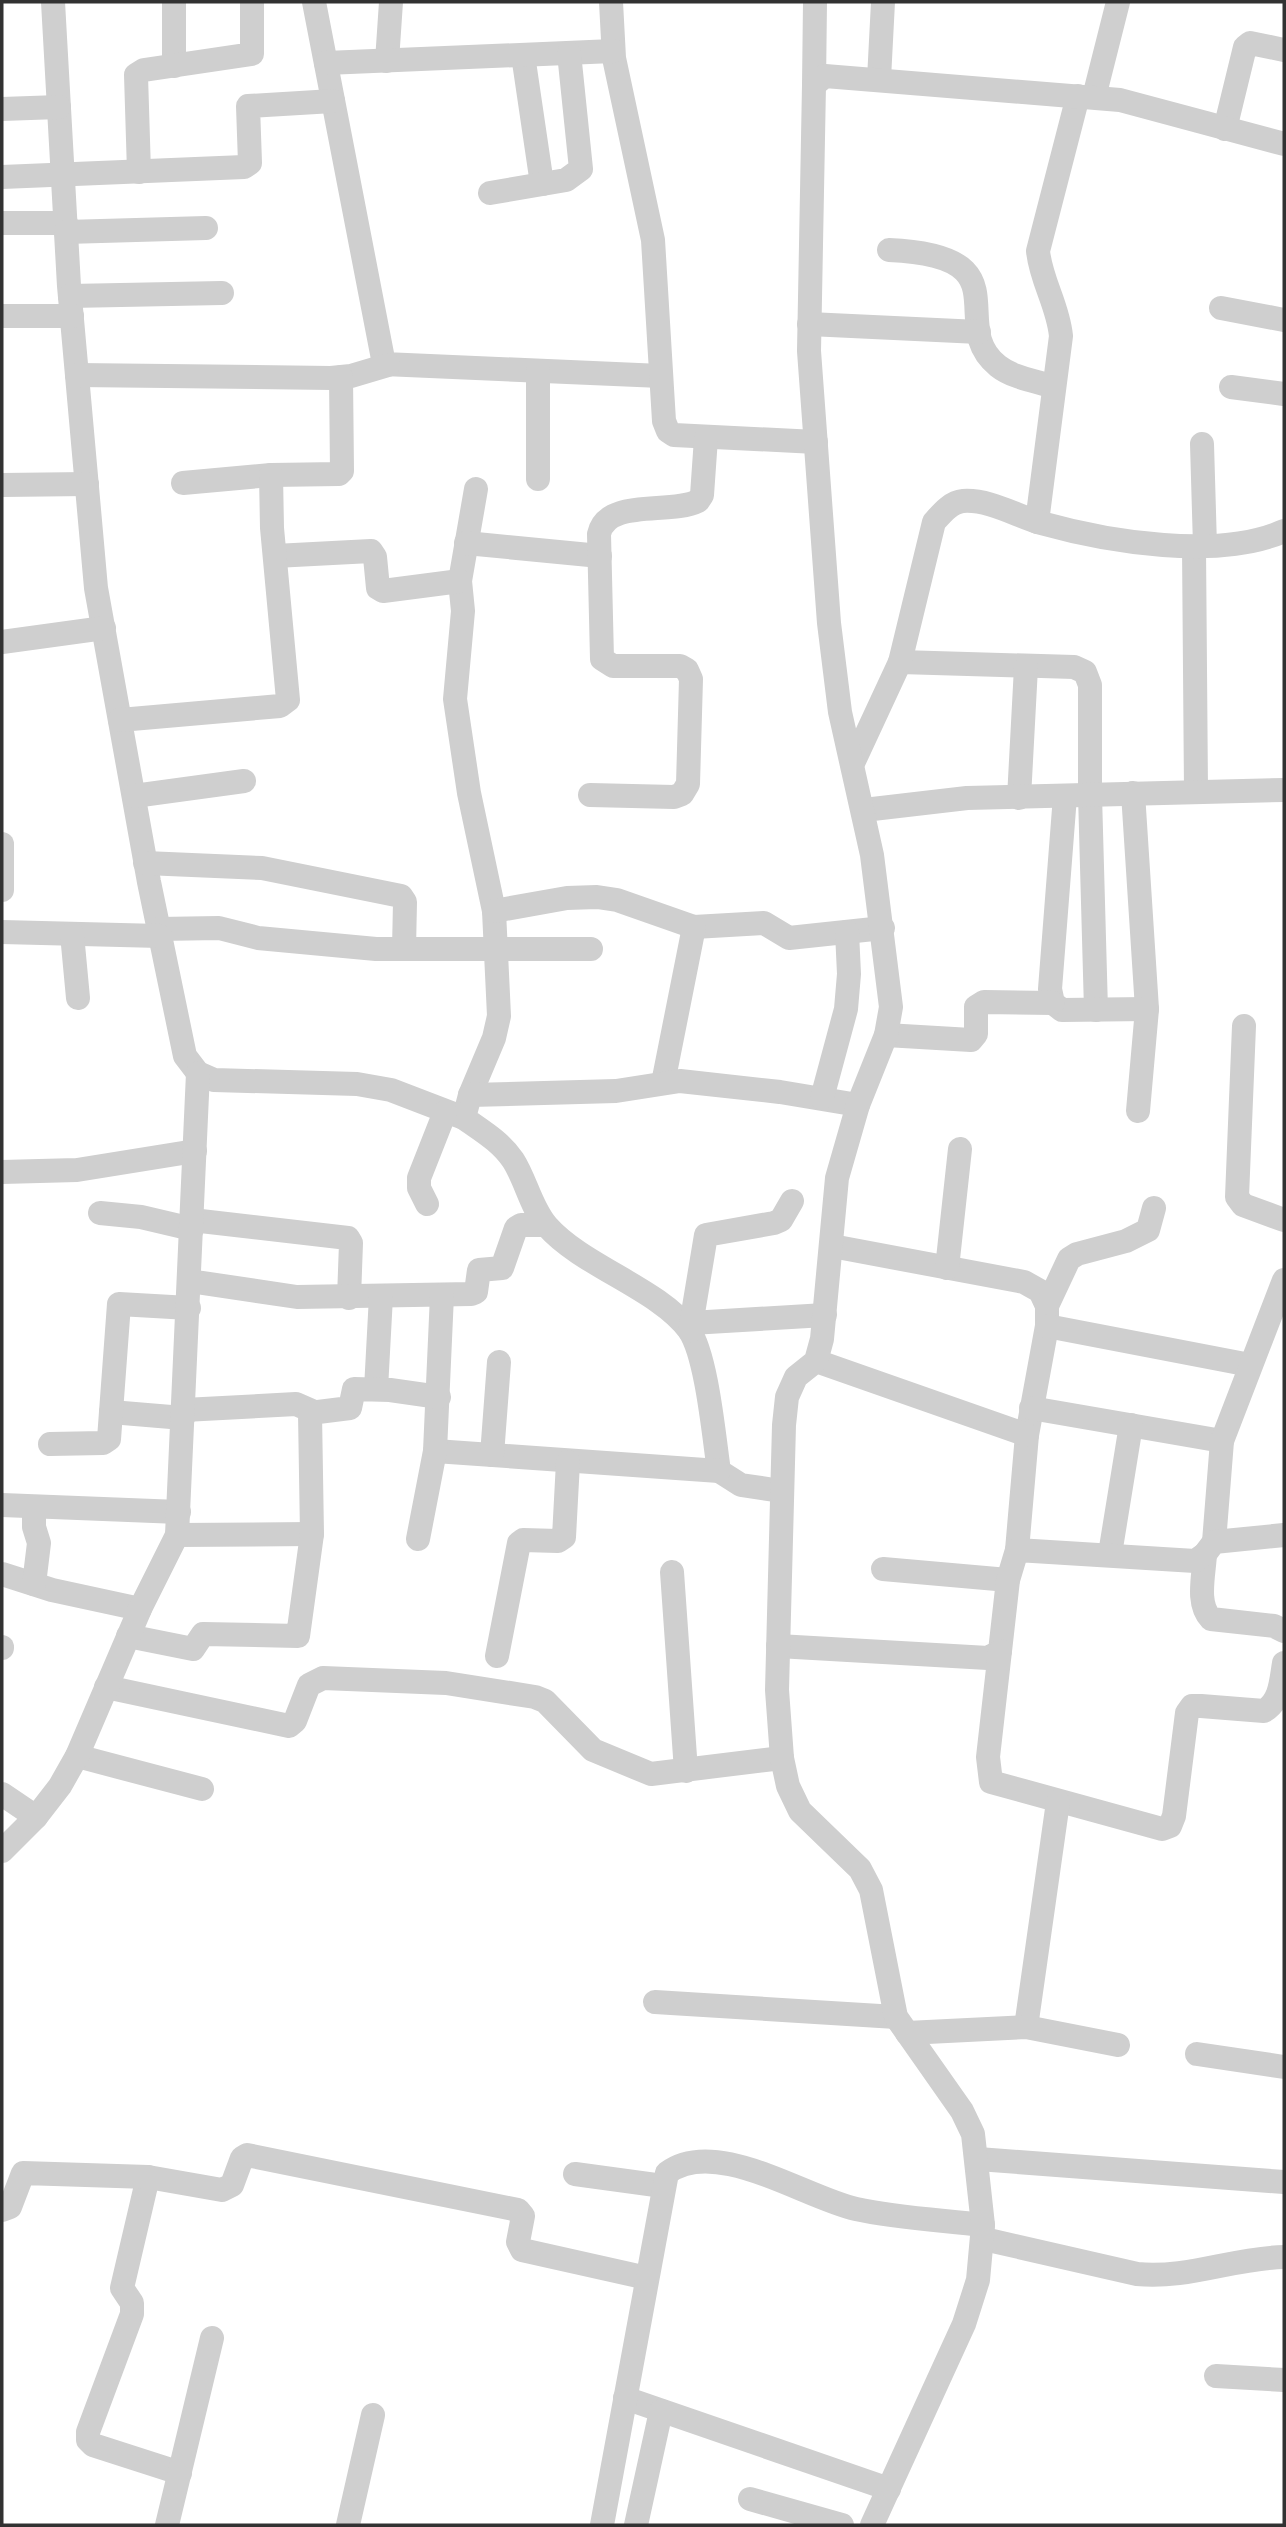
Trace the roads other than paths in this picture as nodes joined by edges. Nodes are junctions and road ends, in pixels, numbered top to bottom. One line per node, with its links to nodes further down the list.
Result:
1 (53, 2): 21 (street)
2 (174, 2): 16 (street)
3 (252, 2): 16 (street)
4 (314, 2): 15 (street)
5 (391, 2): 14 (street)
6 (611, 2): 11 (street)
7 (815, 2): 18 (street)
8 (883, 2): 17 (street)
9 (1118, 2): 19 (street)
10 (1284, 50): 23 (street)
11 (614, 51): 12 (street); 44 (street)
12 (569, 53): 13 (street); 28 (street)
13 (523, 55): 14 (street); 28 (street)
14 (387, 61): 15 (street)
15 (326, 63): 20 (street)
16 (174, 66): 25 (street)
17 (878, 79): 18 (street); 19 (street)
18 (814, 85): 39 (street)
19 (1086, 96): 23 (street); 46 (street)
20 (333, 101): 25 (street); 41 (street)
21 (59, 107): 22 (street); 26 (street)
22 (2, 109)
23 (1225, 129): 24 (street)
24 (1284, 144)
25 (139, 172): 26 (street)
26 (63, 176): 27 (street); 31 (street)
27 (2, 177)
28 (542, 184): 29 (street)
29 (490, 193)
30 (2, 223): 31 (street)
31 (66, 227): 32 (street); 35 (street)
32 (206, 228)
33 (889, 250): 40 (street)
34 (222, 293): 35 (street)
35 (71, 306): 37 (street); 43 (street)
36 (1221, 308): 38 (street)
37 (2, 316)
38 (1284, 320)
39 (809, 324): 40 (street); 50 (street)
40 (979, 332): 46 (street)
41 (388, 365): 42 (street); 45 (street)
42 (538, 371): 44 (street); 53 (street)
43 (77, 375): 45 (street); 55 (street)
44 (661, 376): 49 (street)
45 (341, 377): 52 (street)
46 (1054, 387): 58 (street)
47 (1231, 387): 48 (street)
48 (1284, 394)
49 (706, 438): 50 (street); 63 (street)
50 (816, 442): 70 (street)
51 (1202, 444): 61 (street)
52 (271, 475): 54 (street); 62 (street)
53 (538, 479)
54 (183, 483)
55 (87, 484): 56 (street); 65 (street)
56 (2, 485)
57 (476, 489): 60 (street)
58 (1037, 522): 61 (street); 67 (street)
59 (1284, 531): 61 (street)
60 (466, 543): 63 (street); 64 (street)
61 (1199, 546): 73 (street)
62 (275, 556): 64 (street); 69 (street)
63 (600, 556): 75 (street)
64 (460, 581): 83 (street)
65 (104, 628): 66 (street); 69 (street)
66 (2, 642)
67 (900, 662): 68 (street); 70 (street)
68 (1026, 667): 76 (street); 78 (street)
69 (120, 720): 77 (street)
70 (854, 761): 79 (street)
71 (244, 781): 77 (street)
72 (1284, 790): 73 (street)
73 (1196, 791): 74 (street)
74 (1133, 793): 76 (street); 95 (street)
75 (590, 795)
76 (1077, 795): 78 (street); 94 (street); 96 (street)
77 (134, 796): 81 (street)
78 (1019, 798): 79 (street)
79 (864, 810): 85 (street)
80 (2, 844): 82 (street)
81 (145, 863): 88 (street); 91 (street)
82 (2, 890)
83 (494, 911): 84 (street); 90 (street)
84 (694, 927): 87 (street); 100 (street)
85 (883, 928): 87 (street); 98 (street)
86 (2, 932): 89 (street)
87 (848, 932): 101 (street)
88 (159, 933): 89 (street); 91 (street); 99 (street)
89 (72, 934): 93 (street)
90 (496, 948): 91 (street); 92 (street); 103 (street)
91 (404, 949)
92 (591, 949)
93 (78, 998)
94 (1053, 1003): 96 (street); 98 (street)
95 (1147, 1009): 96 (street); 104 (street)
96 (1096, 1010)
97 (1244, 1026): 112 (street)
98 (886, 1035): 102 (street)
99 (198, 1073): 103 (street); 106 (street)
100 (663, 1083): 101 (street); 103 (street)
101 (822, 1098): 102 (street)
102 (858, 1105): 115 (street)
103 (460, 1108): 109 (street); 113 (street)
104 (1138, 1111)
105 (960, 1149): 116 (street)
106 (195, 1151): 107 (street); 114 (street)
107 (2, 1172)
108 (792, 1201): 125 (street)
109 (427, 1204)
110 (1154, 1208): 124 (street)
111 (100, 1213): 114 (street)
112 (1284, 1220)
113 (545, 1224): 119 (street); 125 (street)
114 (192, 1225): 118 (street); 121 (street)
115 (832, 1246): 116 (street); 123 (street)
116 (947, 1268): 124 (street)
117 (1284, 1280): 128 (street)
118 (190, 1281): 121 (street); 122 (street)
119 (442, 1295): 120 (street); 130 (street)
120 (381, 1296): 121 (street); 129 (street)
121 (348, 1298)
122 (188, 1308): 133 (street); 134 (street)
123 (825, 1315): 125 (street); 126 (street)
124 (1047, 1316): 128 (street); 131 (street)
125 (690, 1327): 142 (street)
126 (816, 1360): 136 (street); 143 (street)
127 (499, 1362): 140 (street)
128 (1250, 1366): 137 (street)
129 (376, 1389): 130 (street); 132 (street)
130 (439, 1397): 139 (street)
131 (1031, 1408): 135 (street); 136 (street)
132 (312, 1411): 134 (street); 147 (street)
133 (111, 1412): 134 (street); 138 (street)
134 (184, 1414): 146 (street)
135 (1131, 1425): 137 (street); 152 (street)
136 (1027, 1435): 151 (street)
137 (1222, 1441): 150 (street)
138 (50, 1444)
139 (435, 1451): 140 (street); 149 (street)
140 (492, 1455): 141 (street)
141 (568, 1462): 142 (street); 163 (street)
142 (719, 1471): 143 (street)
143 (781, 1491): 161 (street)
144 (2, 1505): 145 (street)
145 (34, 1507): 146 (street); 157 (street)
146 (178, 1524): 147 (street); 158 (street)
147 (312, 1534): 160 (street)
148 (1284, 1535): 150 (street)
149 (418, 1539)
150 (1210, 1548): 152 (street); 159 (street)
151 (1017, 1550): 152 (street); 156 (street)
152 (1110, 1554)
153 (883, 1569): 156 (street)
154 (672, 1572): 168 (street)
155 (2, 1574): 157 (street)
156 (1008, 1580): 162 (street)
157 (34, 1584): 158 (street)
158 (140, 1609): 160 (street)
159 (1284, 1631)
160 (128, 1636): 165 (street)
161 (778, 1646): 162 (street); 167 (street)
162 (1000, 1651): 171 (street)
163 (497, 1656)
164 (1284, 1662): 171 (street)
165 (106, 1687): 166 (street); 168 (street)
166 (77, 1756): 169 (street); 172 (street)
167 (782, 1758): 168 (street); 175 (street)
168 (686, 1771)
169 (202, 1789)
170 (2, 1794): 172 (street)
171 (1058, 1802): 176 (street)
172 (36, 1817): 173 (street)
173 (2, 1852)
174 (655, 2002): 175 (street)
175 (901, 2025): 176 (street); 180 (street)
176 (1026, 2027): 177 (street)
177 (1118, 2045)
178 (1196, 2054): 179 (street)
179 (1284, 2067)
180 (978, 2159): 183 (street); 186 (street)
181 (575, 2174): 184 (street)
182 (148, 2177): 185 (street); 188 (street); 195 (street)
183 (1284, 2182)
184 (663, 2186): 186 (street); 188 (street)
185 (2, 2210)
186 (984, 2232): 187 (street); 196 (street)
187 (1284, 2257)
188 (647, 2278): 192 (street)
189 (212, 2338): 195 (street)
190 (1216, 2376): 191 (street)
191 (1284, 2380)
192 (625, 2398): 193 (street); 200 (street)
193 (661, 2411): 196 (street); 201 (street)
194 (373, 2415): 199 (street)
195 (180, 2473): 198 (street)
196 (889, 2489): 203 (street)
197 (750, 2499): 202 (street)
198 (167, 2525)
199 (348, 2525)
200 (602, 2525)
201 (636, 2525)
202 (842, 2525)
203 (873, 2525)

